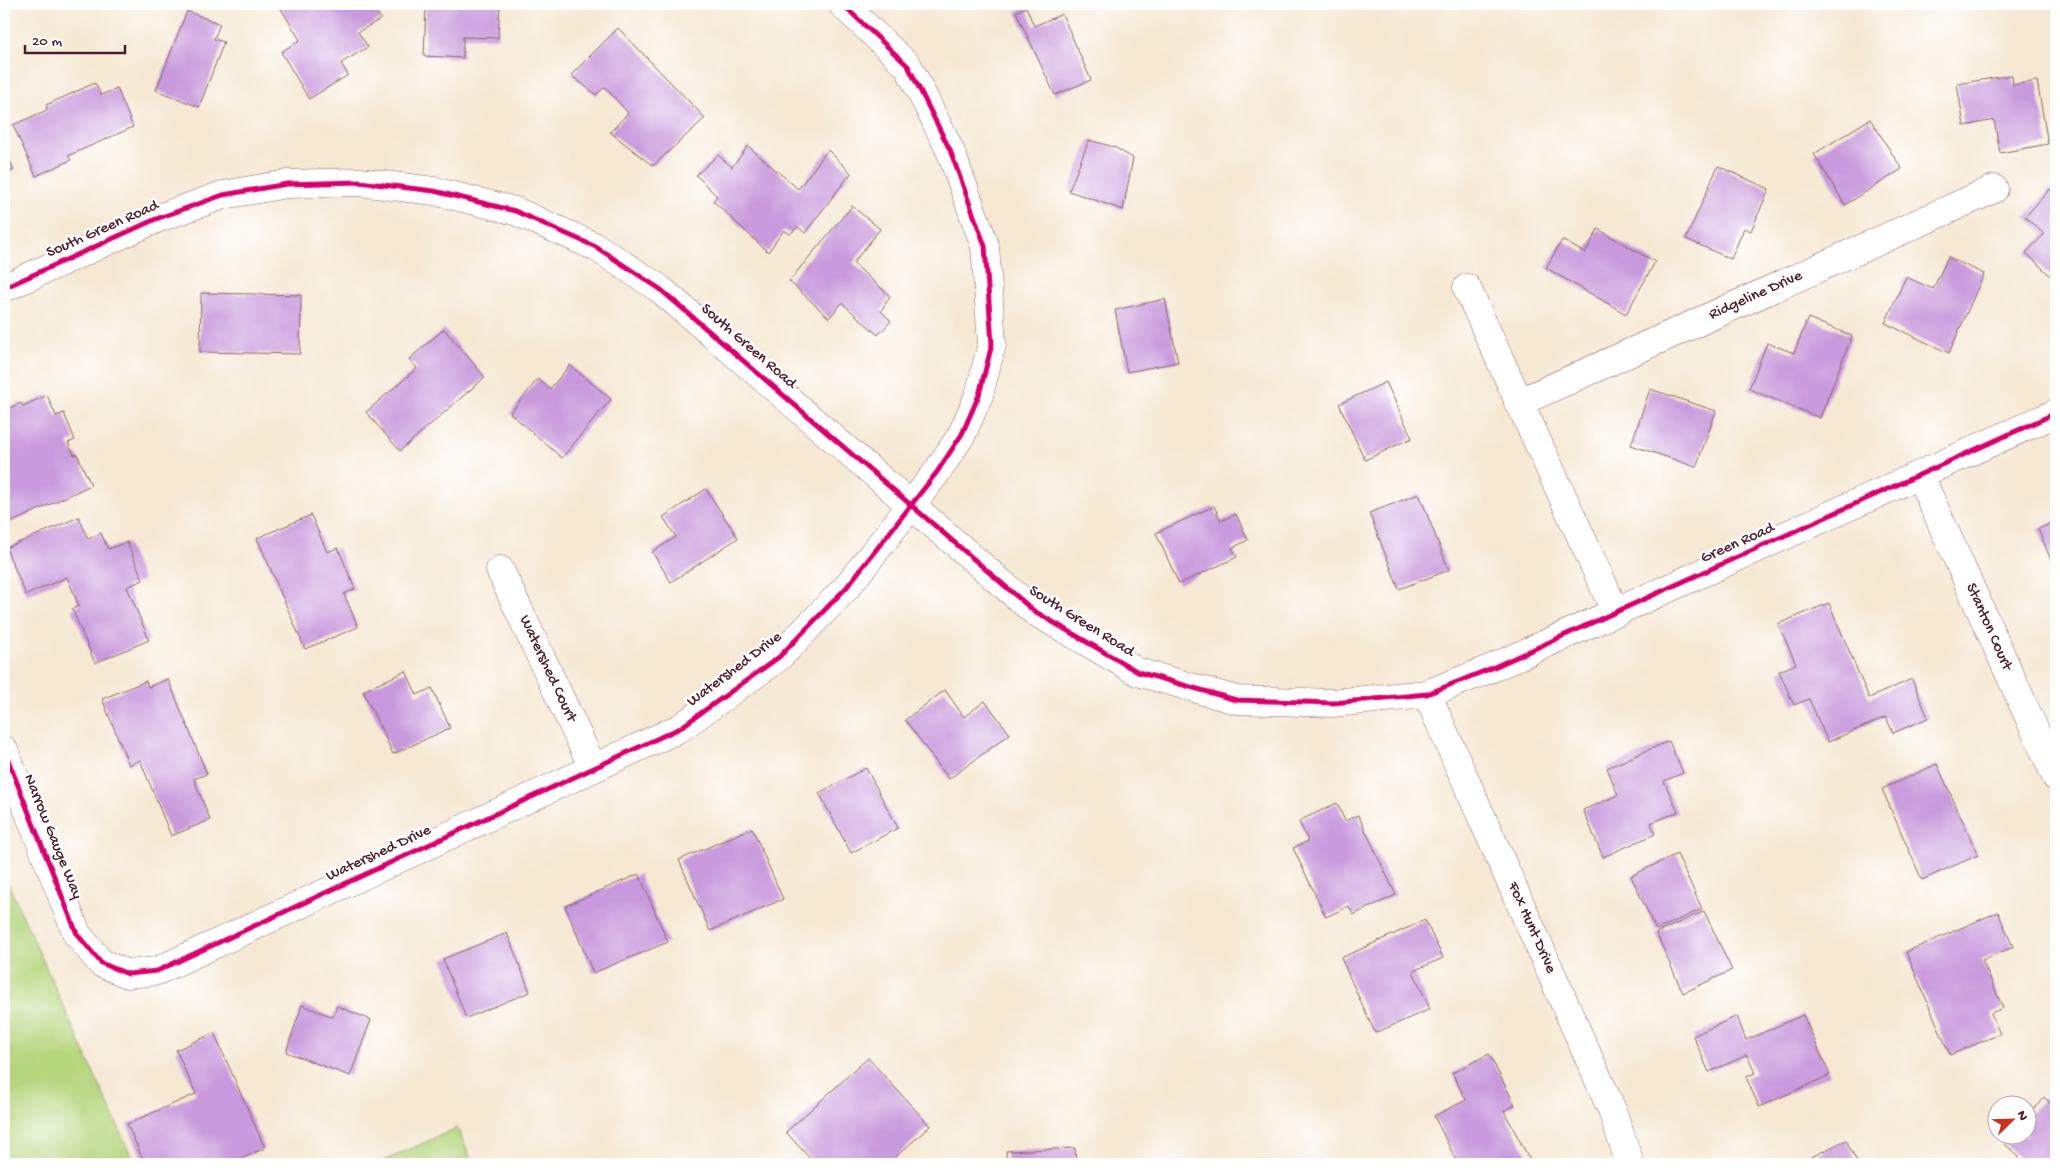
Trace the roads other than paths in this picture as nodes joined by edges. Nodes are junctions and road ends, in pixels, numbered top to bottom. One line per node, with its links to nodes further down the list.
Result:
1 (842, 4): 8 (street, Watershed Drive)
2 (1994, 189): 5 (street, Ridgeline Drive)
3 (4, 288): 8 (street, South Green Road)
4 (1467, 288): 5 (street)
5 (1518, 403): 10 (street)
6 (2056, 413): 7 (street, Green Road)
7 (1920, 476): 10 (street, Green Road); 14 (street, Stanton Court)
8 (912, 506): 11 (street, South Green Road); 13 (street, Watershed Drive)
9 (500, 570): 13 (street, Watershed Court)
10 (1616, 613): 11 (street, Green Road)
11 (1427, 694): 16 (street, Fox Hunt Drive)
12 (4, 750): 15 (street, Narrow Gauge Way)
13 (594, 768): 15 (street, Watershed Drive)
14 (2056, 777)
15 (77, 934)
16 (1630, 1164)

